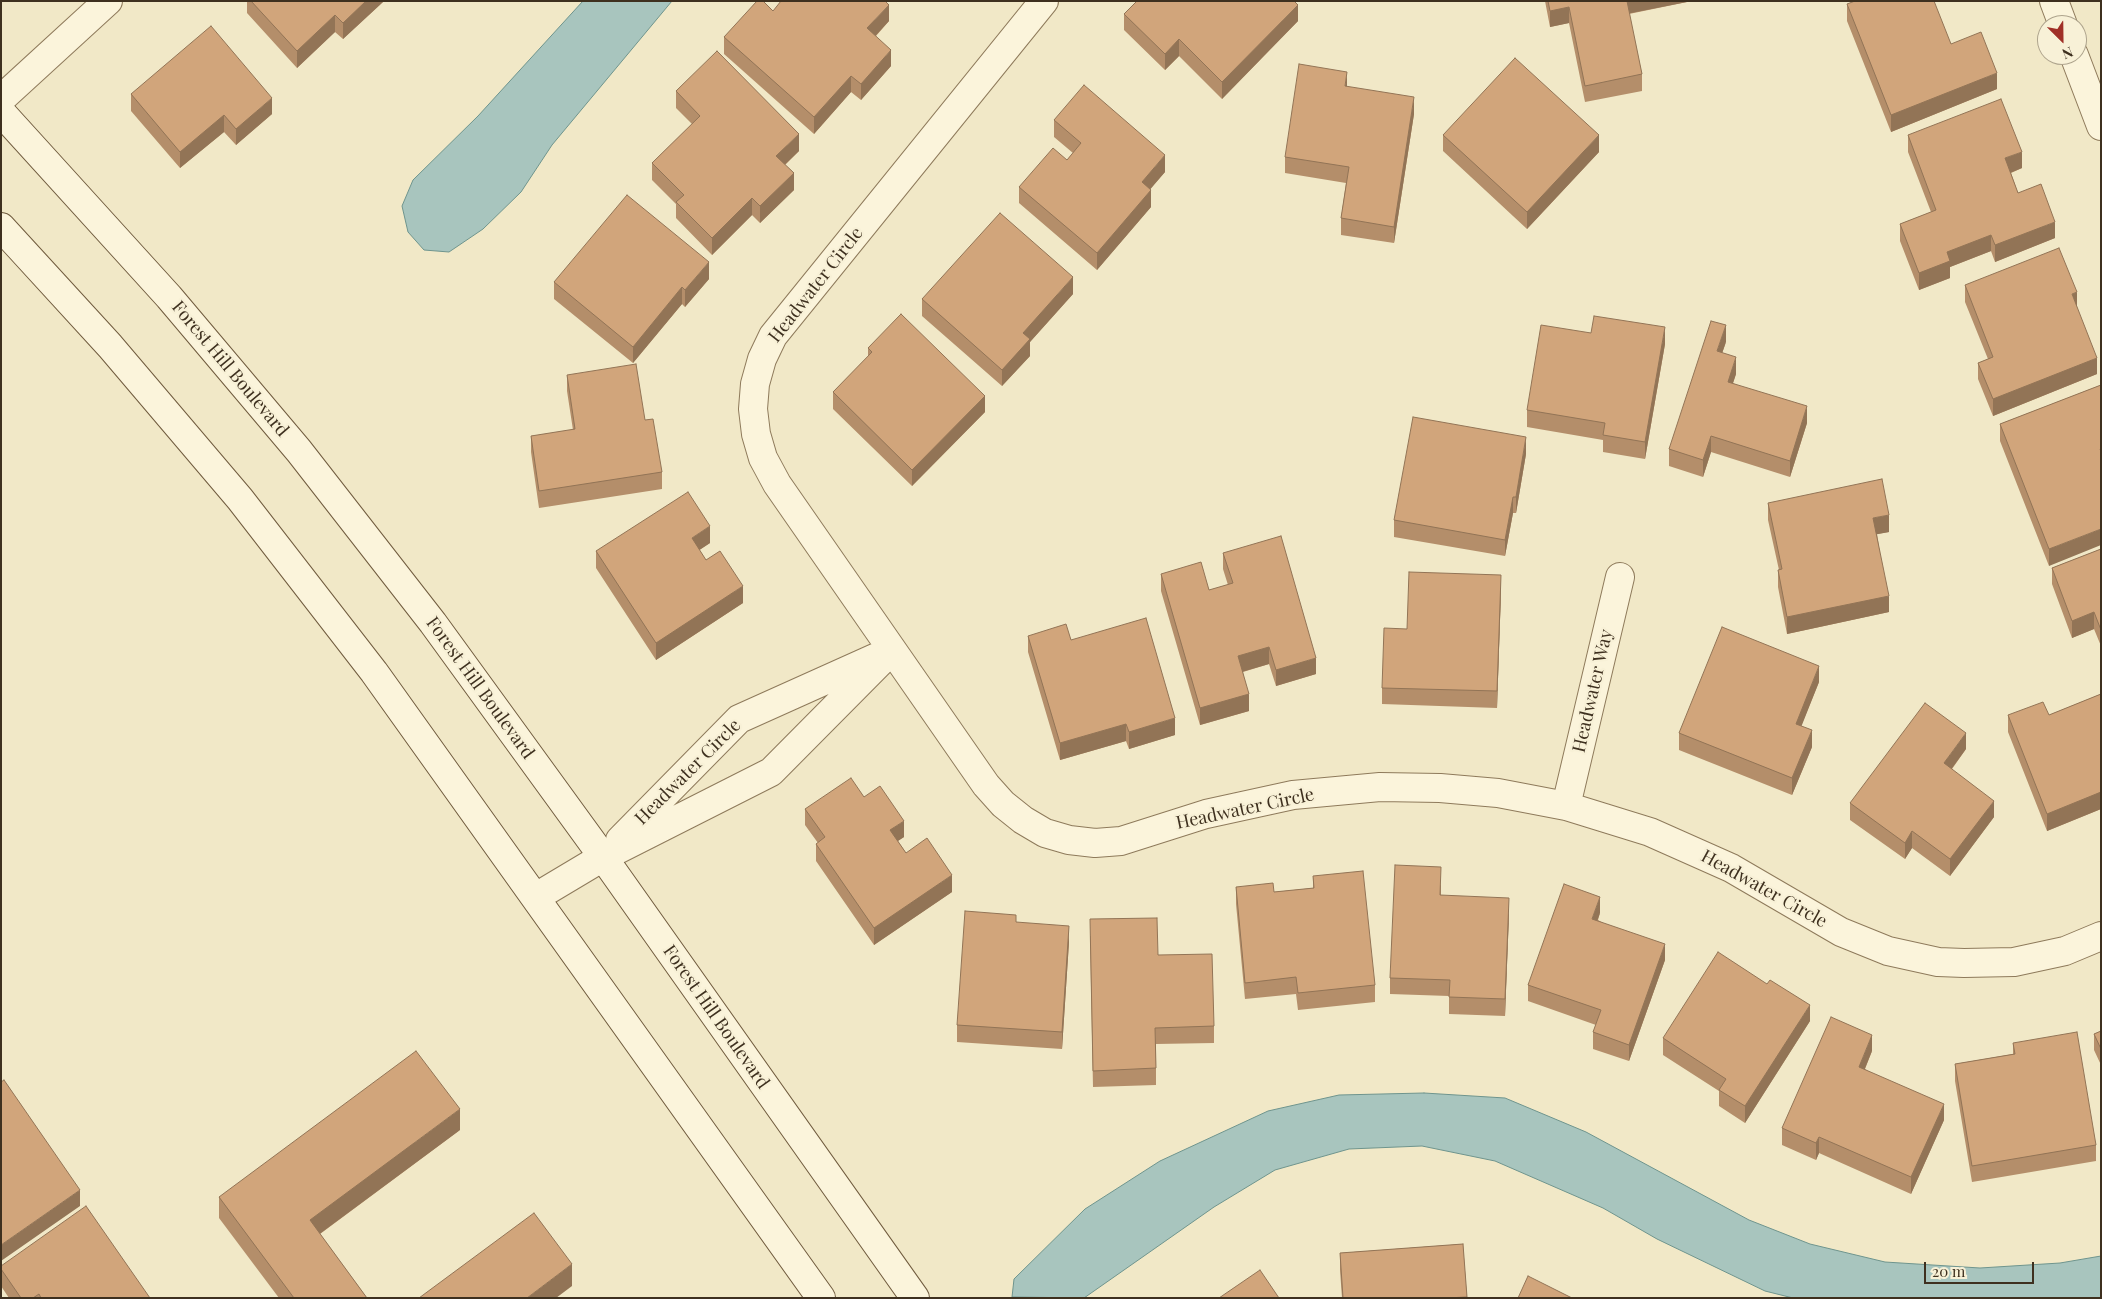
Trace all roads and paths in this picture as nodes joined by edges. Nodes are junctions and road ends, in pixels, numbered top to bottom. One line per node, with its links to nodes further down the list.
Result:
1 (108, 1): 6 (street)
2 (1044, 1): 11 (street, Headwater Circle)
3 (2054, 1): 4 (street)
4 (2059, 15)
5 (2078, 65): 8 (street)
6 (1, 99)
7 (1, 112): 13 (street, Forest Hill Boulevard)
8 (2101, 126)
9 (1, 227): 14 (street)
10 (1620, 577): 12 (street, Headwater Way)
11 (892, 650): 12 (street, Headwater Circle); 13 (street, Headwater Circle); 13 (street, Headwater Circle)
12 (1566, 806): 15 (street, Headwater Circle)
13 (603, 858): 14 (street, Headwater Circle); 17 (street, Forest Hill Boulevard)
14 (536, 897): 16 (street)
15 (2101, 936)
16 (821, 1298)
17 (915, 1298)

